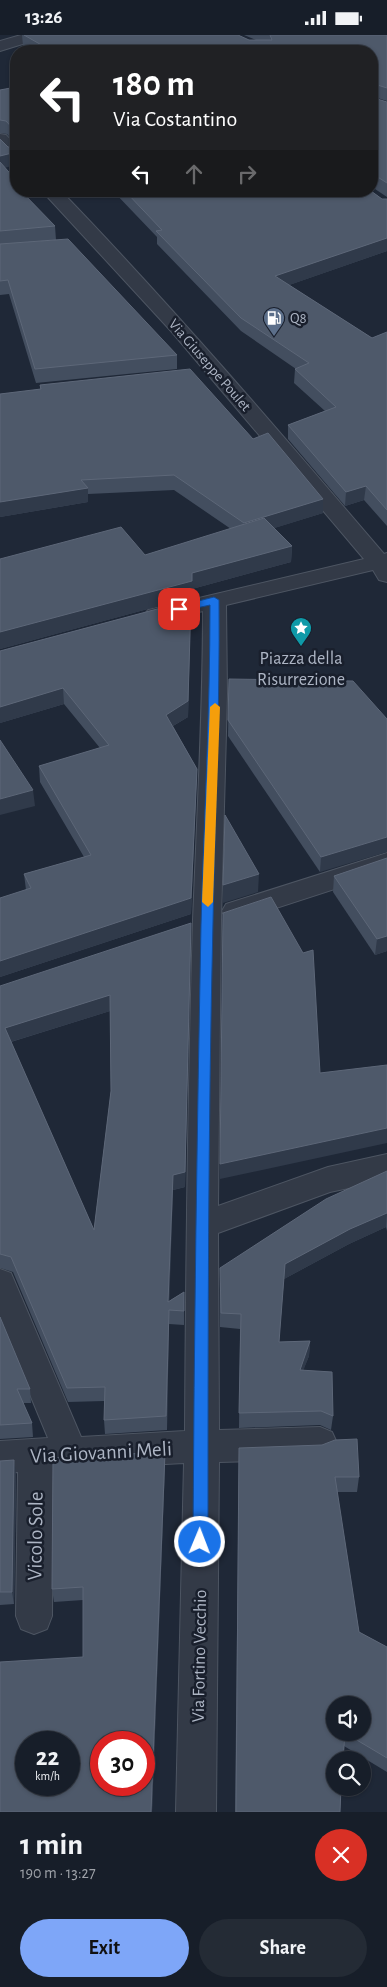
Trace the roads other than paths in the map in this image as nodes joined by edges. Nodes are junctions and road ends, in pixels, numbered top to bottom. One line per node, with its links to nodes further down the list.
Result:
1 (37, 35): 2 (street)
2 (0, 46)
3 (0, 139): 4 (street)
4 (10, 149)
5 (57, 197): 6 (street, Via Giuseppe Poulet)
6 (102, 243): 7 (street); 8 (street, Via Giuseppe Poulet)
7 (74, 245)
8 (384, 565): 9 (street)
9 (214, 600): 10 (street); 12 (street, Via Fortino Vecchio)
10 (134, 621)
11 (387, 861): 12 (street)
12 (193, 925): 14 (street, Via Fortino Vecchio)
13 (387, 1167): 14 (street)
14 (202, 1225): 17 (street, Via Fortino Vecchio)
15 (0, 1283): 18 (street)
16 (320, 1443): 17 (street, Via Giovanni Meli)
17 (202, 1446): 18 (street, Via Giovanni Meli); 22 (street, Via Fortino Vecchio)
18 (71, 1453): 19 (street, Via Giovanni Meli)
19 (36, 1455): 20 (street, Via Giovanni Meli); 21 (street, Vicolo Sole)
20 (0, 1457)
21 (34, 1616)
22 (196, 1812)

